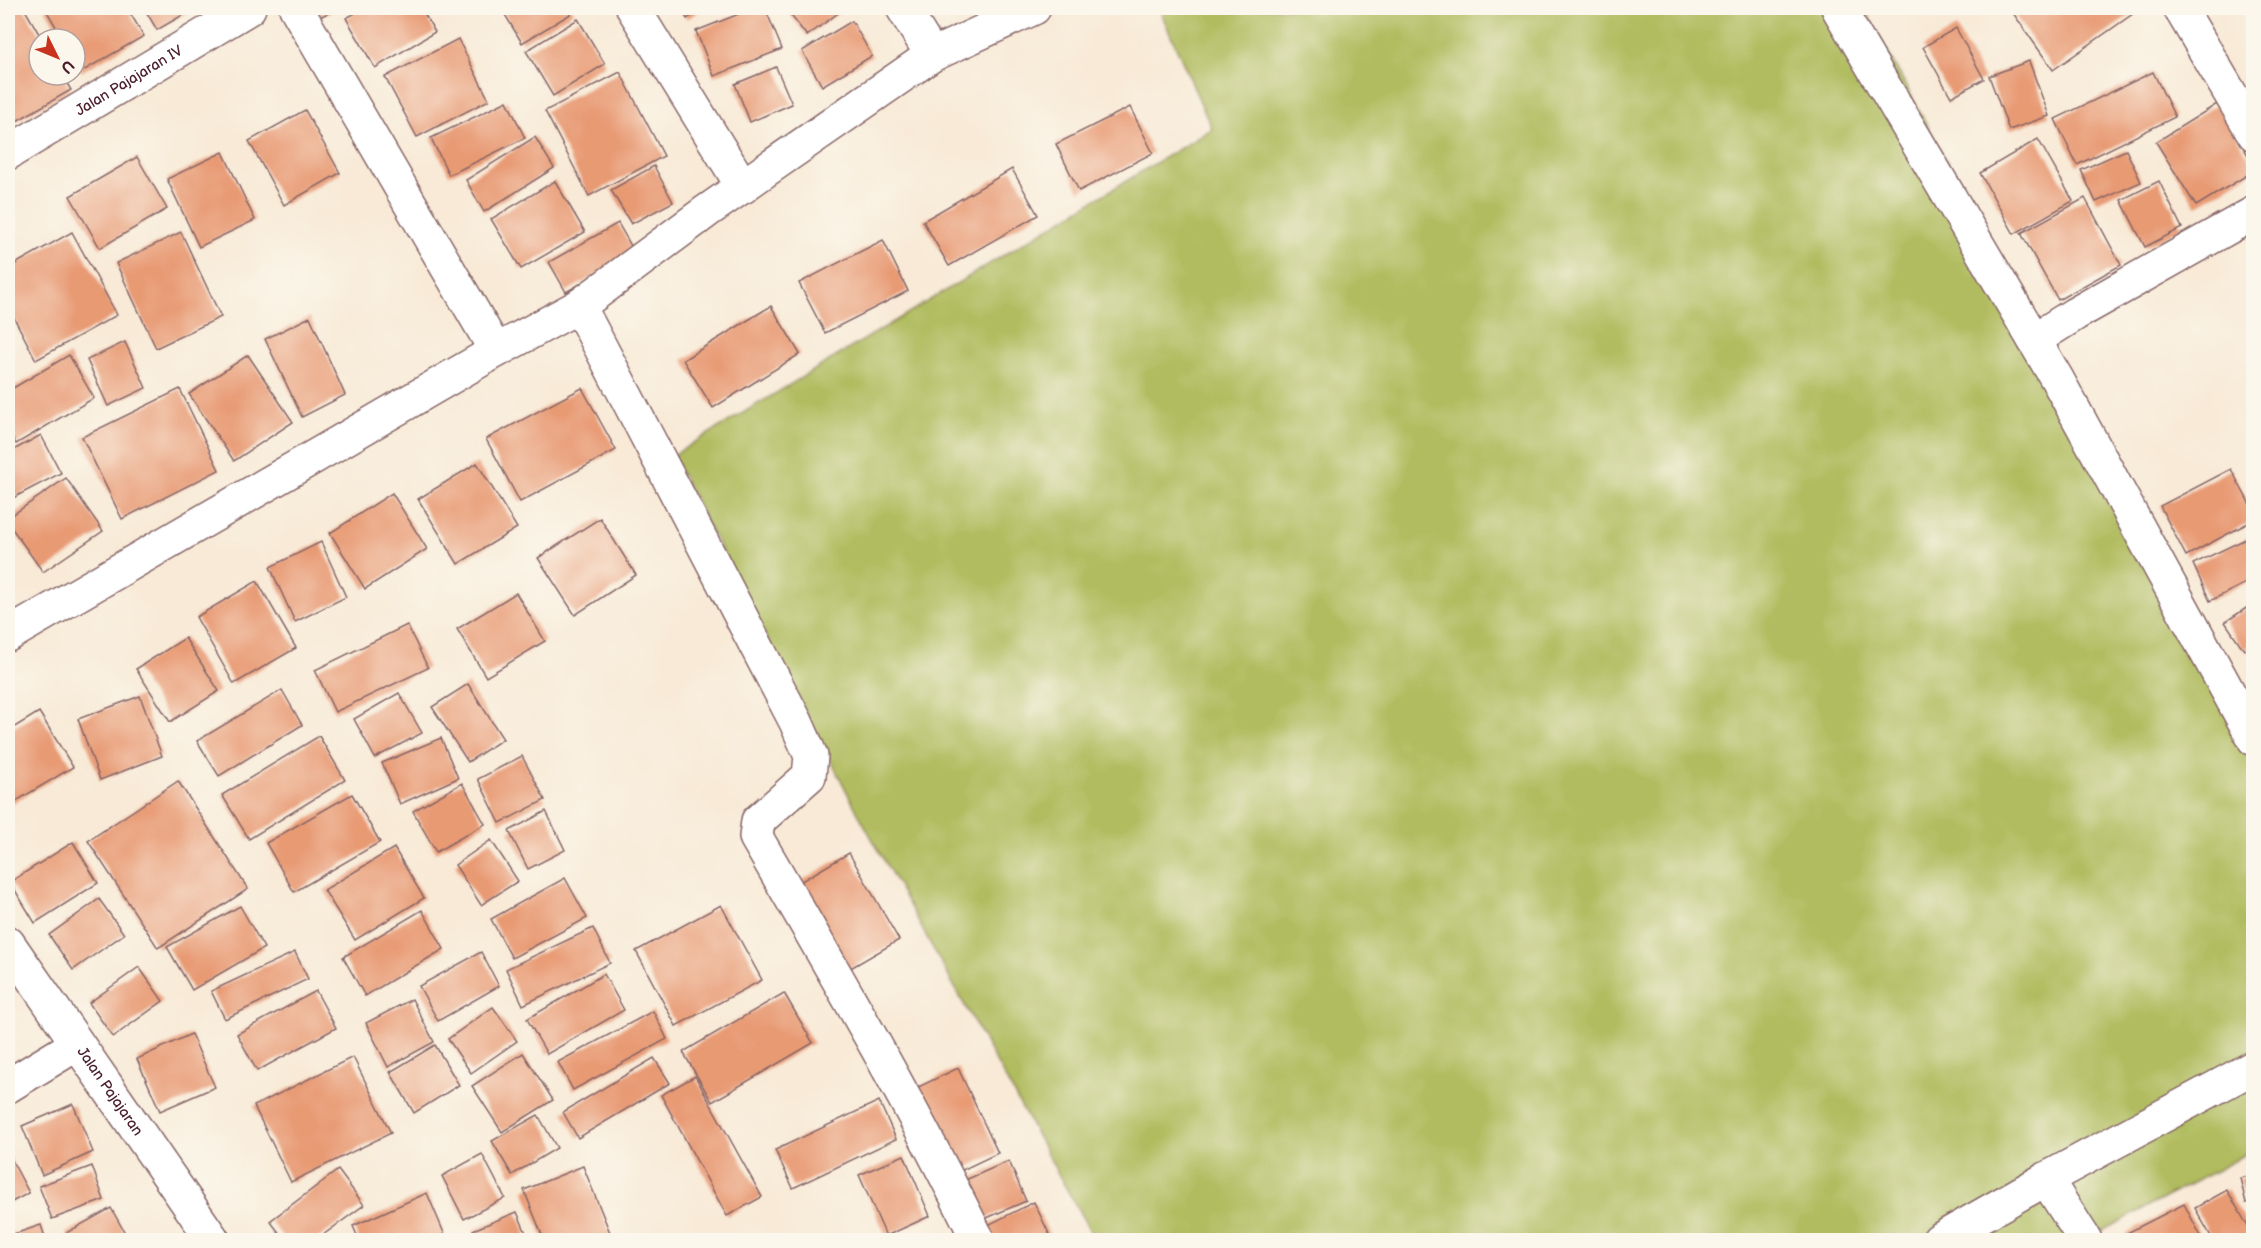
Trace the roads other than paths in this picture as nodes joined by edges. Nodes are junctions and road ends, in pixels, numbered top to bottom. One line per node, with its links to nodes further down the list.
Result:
1 (249, 8): 10 (street, Jalan Pajajaran IV)
2 (296, 8): 15 (street)
3 (633, 8): 11 (street)
4 (903, 8): 8 (street)
5 (1034, 8): 8 (street)
6 (1838, 8): 14 (street)
7 (2180, 8): 9 (street)
8 (932, 55): 11 (street)
9 (2253, 134)
10 (8, 153)
11 (743, 187): 13 (street)
12 (2253, 213): 14 (street)
13 (579, 306): 15 (street); 24 (street)
14 (2034, 340): 17 (street)
15 (496, 351): 16 (street)
16 (8, 635)
17 (2253, 739)
18 (8, 944): 19 (street, Jalan Pajajaran)
19 (77, 1044): 21 (street); 23 (street, Jalan Pajajaran)
20 (2253, 1067): 22 (street)
21 (8, 1086)
22 (2046, 1179): 25 (street); 26 (street)
23 (213, 1240)
24 (978, 1240)
25 (1939, 1240)
26 (2085, 1240)

